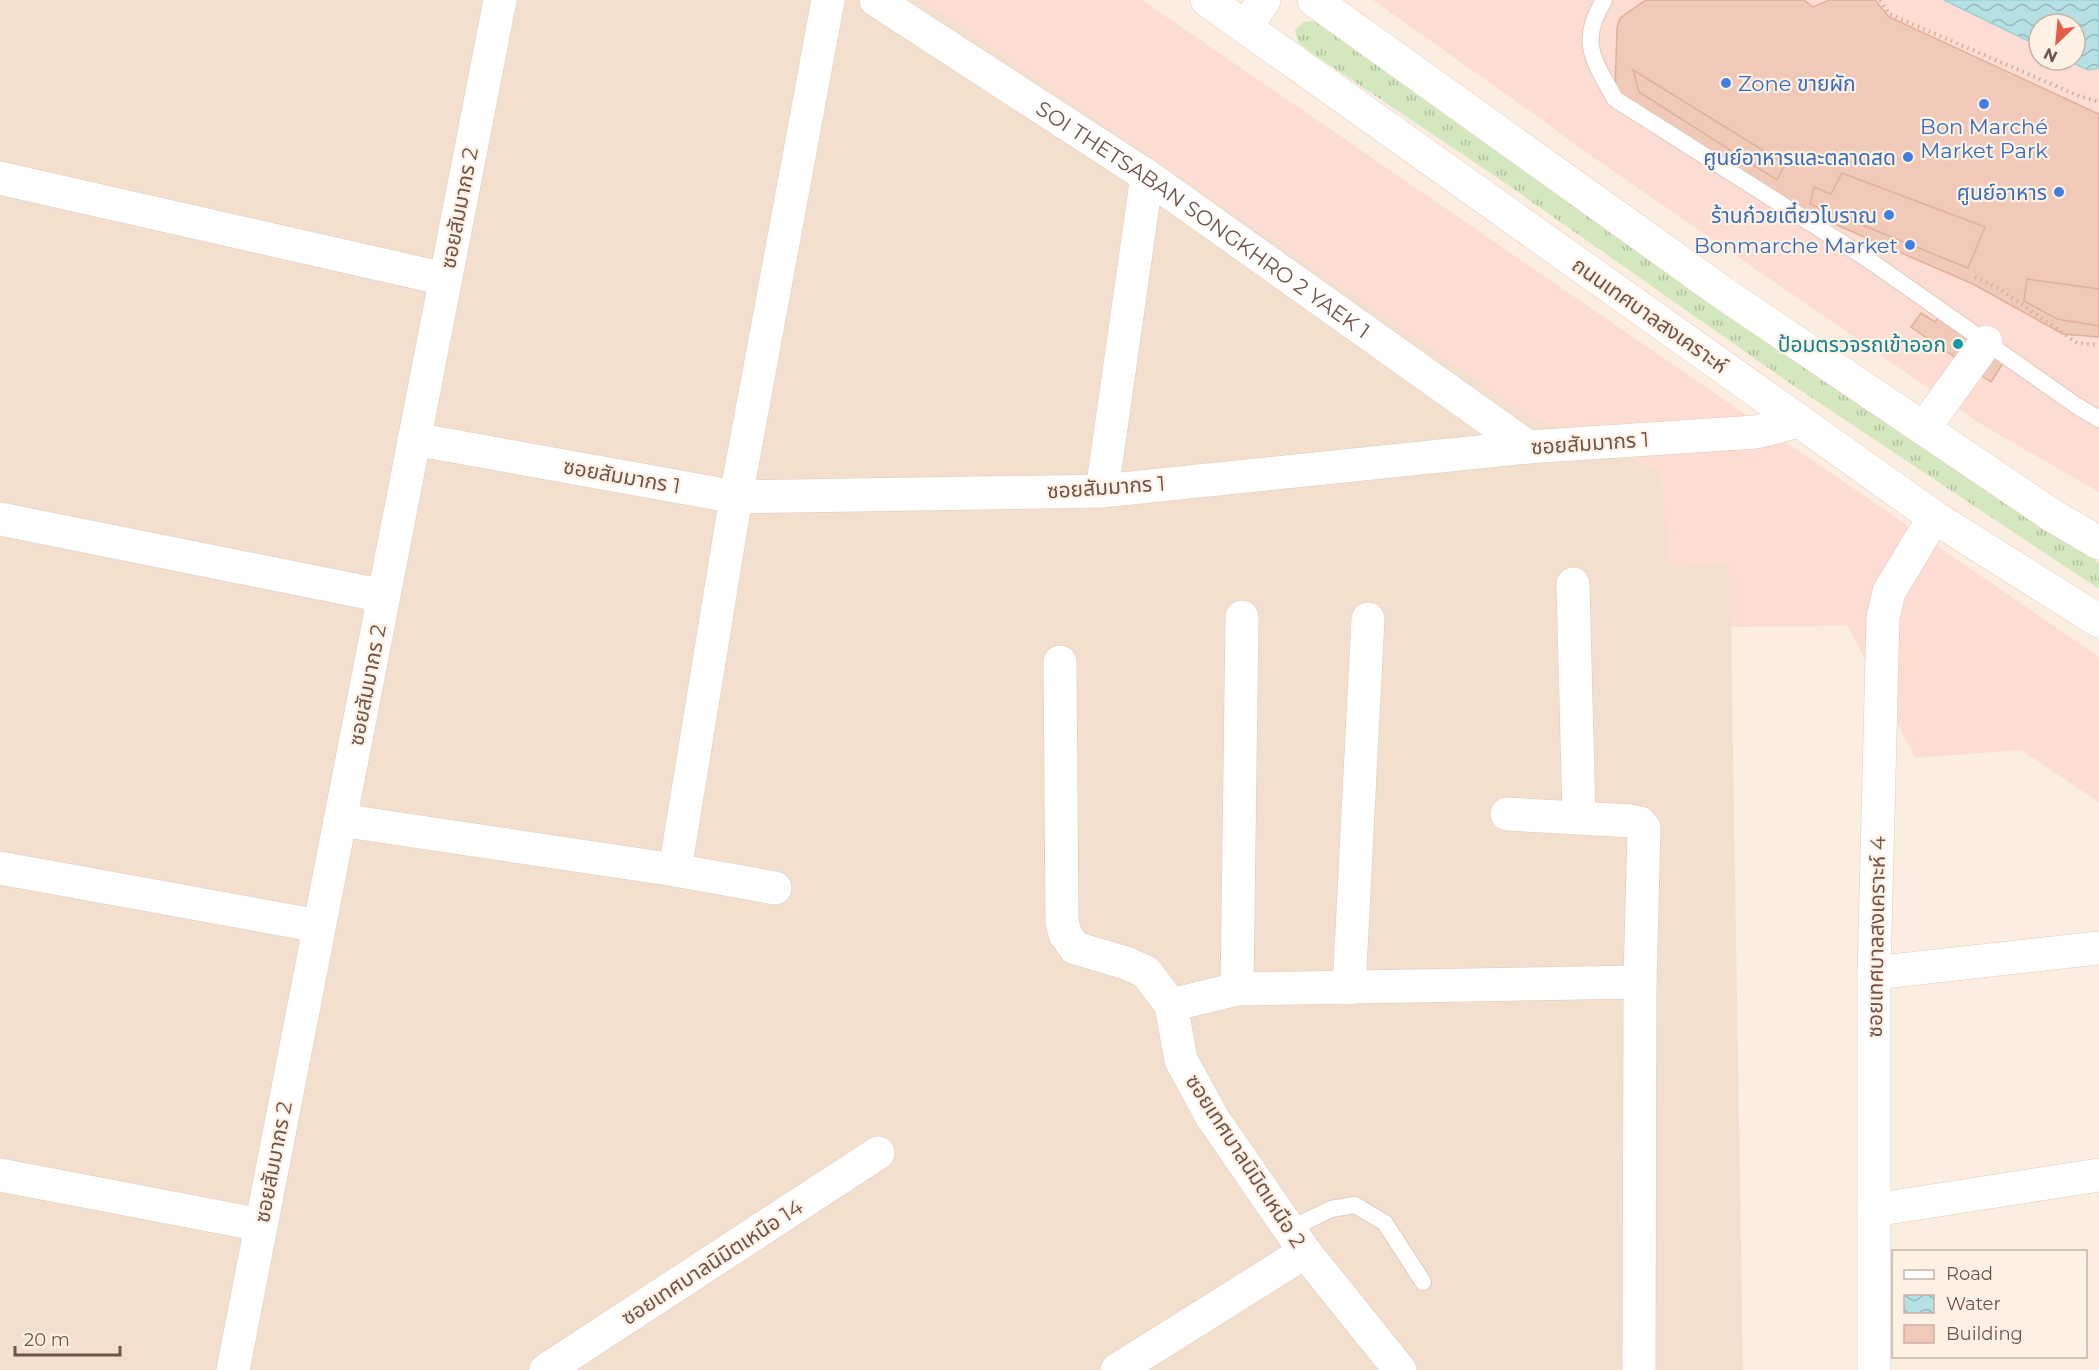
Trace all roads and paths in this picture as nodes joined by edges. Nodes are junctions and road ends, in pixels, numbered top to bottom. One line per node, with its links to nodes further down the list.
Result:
1 (500, 0): 14 (street, ซอยสัมมากร 2)
2 (828, 0): 23 (street)
3 (876, 0): 11 (street, SOI THETSABAN SONGKHRO 2 YAEK 1)
4 (1207, 0): 9 (street, ถนนเทศบาลสงเคราะห์)
5 (1264, 0): 9 (street)
6 (1314, 0): 19 (street)
7 (1604, 0): 15 (lane)
8 (1880, 0): 10 (path)
9 (1246, 27): 18 (street, ถนนเทศบาลสงเคราะห์)
10 (2099, 102)
11 (1147, 176): 21 (street, SOI THETSABAN SONGKHRO 2 YAEK 1); 22 (street)
12 (0, 178): 14 (street)
13 (1975, 277): 16 (path)
14 (445, 279): 20 (street, ซอยสัมมากร 2)
15 (1986, 342): 17 (lane); 19 (street)
16 (2099, 345)
17 (2099, 419)
18 (1799, 421): 21 (street, ซอยสัมมากร 1); 24 (street, ถนนเทศบาลสงเคราะห์)
19 (1924, 428): 26 (street)
20 (414, 439): 23 (street, ซอยสัมมากร 1); 28 (street, ซอยสัมมากร 2)
21 (1528, 447): 22 (street, ซอยสัมมากร 1)
22 (1102, 491): 23 (street, ซอยสัมมากร 1)
23 (736, 497): 37 (street)
24 (1934, 518): 31 (street, ถนนเทศบาลสงเคราะห์); 41 (street, ซอยเทศบาลสงเคราะห์ 4)
25 (0, 519): 28 (street)
26 (2099, 543)
27 (1573, 584): 34 (street)
28 (384, 596): 35 (street, ซอยสัมมากร 2)
29 (1242, 617): 44 (street)
30 (1368, 619): 43 (street)
31 (2099, 621)
32 (1060, 662): 45 (street, ซอยเทศบาลนิมิตเหนือ 2)
33 (1507, 814): 34 (street)
34 (1579, 817): 42 (street)
35 (340, 820): 37 (street); 39 (street, ซอยสัมมากร 2)
36 (0, 868): 39 (street)
37 (675, 870): 38 (street)
38 (775, 888)
39 (319, 926): 50 (street, ซอยสัมมากร 2)
40 (2099, 948): 41 (street)
41 (1874, 973): 49 (street, ซอยเทศบาลสงเคราะห์ 4)
42 (1640, 982): 43 (street); 57 (street)
43 (1349, 988): 44 (street)
44 (1237, 989): 45 (street)
45 (1171, 1005): 51 (street, ซอยเทศบาลนิมิตเหนือ 2)
46 (878, 1154): 54 (street, ซอยเทศบาลนิมิตเหนือ 14)
47 (0, 1175): 50 (street)
48 (2099, 1175): 49 (street)
49 (1874, 1210): 58 (street, ซอยเทศบาลสงเคราะห์ 4)
50 (261, 1225): 53 (street, ซอยสัมมากร 2)
51 (1298, 1241): 52 (lane); 55 (street); 56 (street, ซอยเทศบาลนิมิตเหนือ 2)
52 (1423, 1282)
53 (233, 1370)
54 (546, 1370)
55 (1117, 1370)
56 (1400, 1370)
57 (1638, 1370)
58 (1874, 1370)

